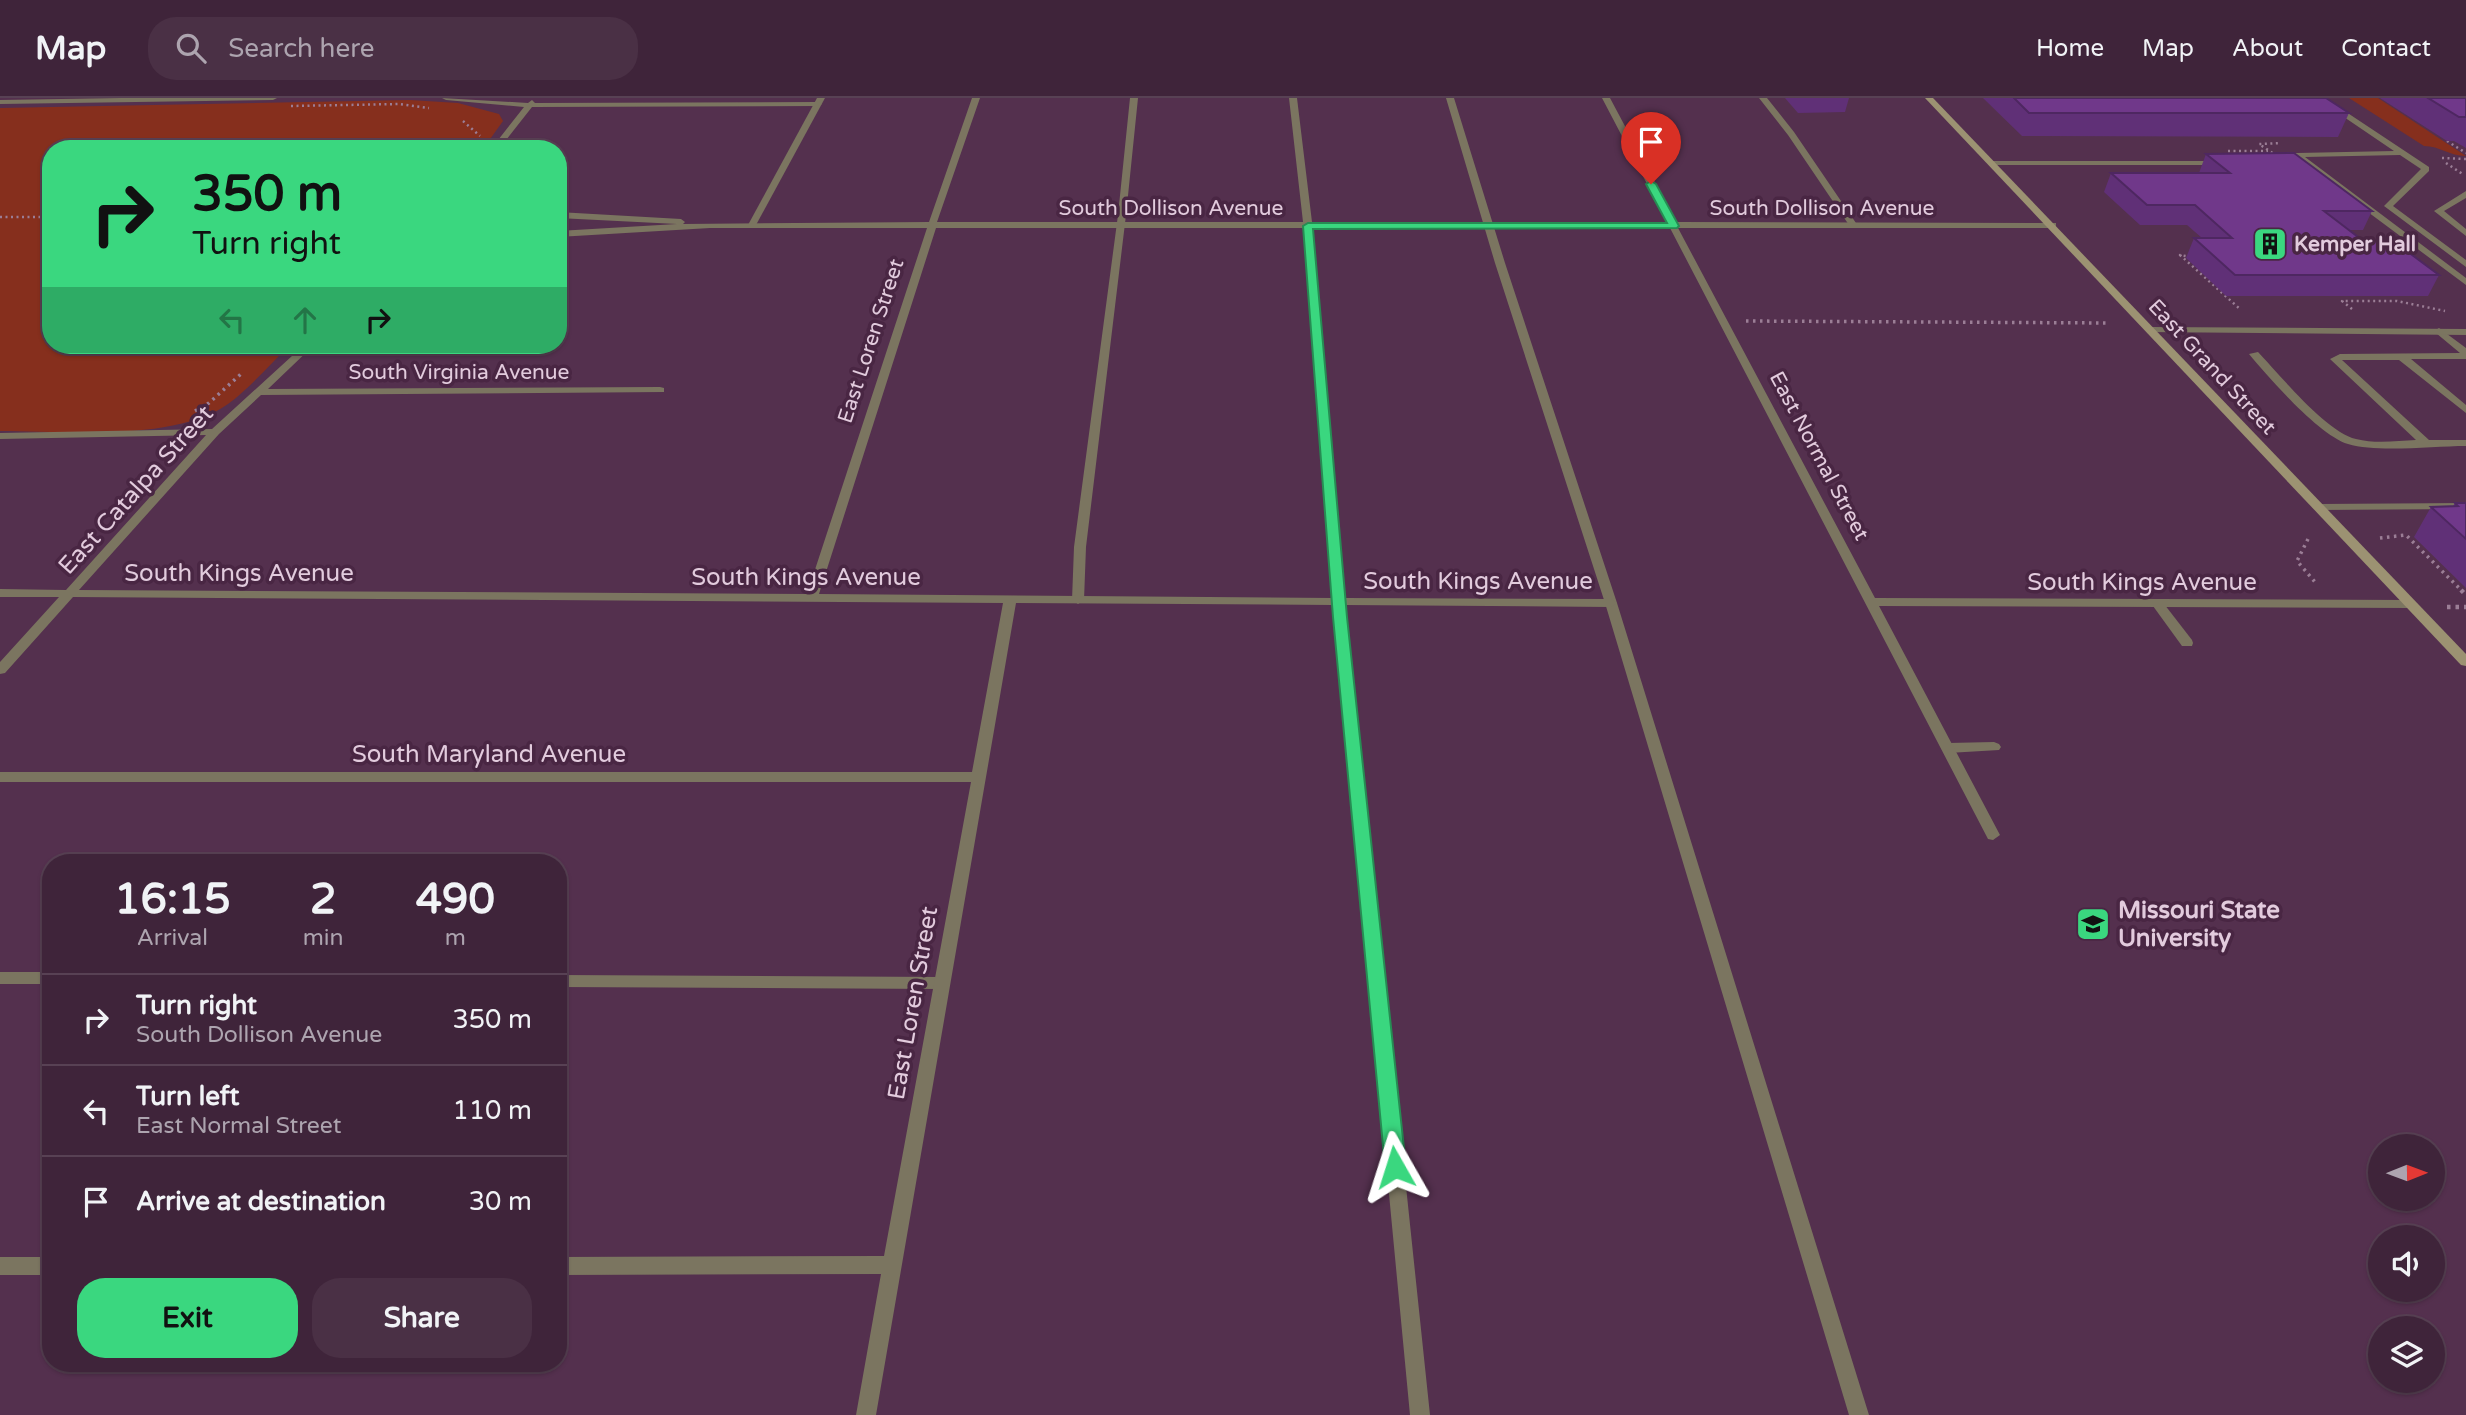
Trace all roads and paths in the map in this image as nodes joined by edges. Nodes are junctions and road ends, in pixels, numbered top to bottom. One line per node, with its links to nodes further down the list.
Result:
1 (272, 98): 13 (street)
2 (446, 98): 14 (street)
3 (536, 98): 14 (street)
4 (976, 98): 29 (street, East Loren Street)
5 (1134, 98): 31 (street)
6 (1293, 98): 32 (street)
7 (1450, 98): 33 (street)
8 (1606, 98): 34 (street, East Normal Street)
9 (1763, 98): 35 (street)
10 (1929, 98): 21 (main road, East Grand Street)
11 (2320, 98): 17 (street)
12 (819, 101): 14 (street); 28 (street)
13 (0, 102)
14 (529, 105): 15 (street)
15 (502, 140)
16 (2447, 141): 18 (path)
17 (2403, 153): 39 (street); 40 (street)
18 (2466, 153)
19 (2438, 159): 20 (path)
20 (2466, 159)
21 (1992, 163): 22 (street); 30 (main road, East Grand Street)
22 (2214, 163)
23 (2465, 197): 37 (street)
24 (567, 215): 27 (street, South Dollison Avenue)
25 (0, 216): 26 (path)
26 (42, 217)
27 (710, 225): 28 (street, South Dollison Avenue); 36 (street, South Dollison Avenue)
28 (752, 225): 29 (street, South Dollison Avenue)
29 (932, 225): 31 (street, South Dollison Avenue); 68 (street, East Loren Street)
30 (2053, 225): 35 (street, South Dollison Avenue); 44 (main road, East Grand Street)
31 (1121, 226): 32 (street, South Dollison Avenue); 70 (street)
32 (1308, 226): 33 (street, South Dollison Avenue); 71 (street)
33 (1490, 226): 34 (street, South Dollison Avenue); 73 (street)
34 (1674, 226): 35 (street, South Dollison Avenue); 42 (street, East Normal Street)
35 (1854, 226)
36 (567, 233)
37 (2466, 233)
38 (2195, 258): 41 (path)
39 (2466, 264)
40 (2466, 282)
41 (2250, 318)
42 (1724, 321): 43 (path); 72 (street, East Normal Street)
43 (2109, 323)
44 (2150, 330): 45 (street); 61 (main road, East Grand Street)
45 (2439, 331): 46 (street); 49 (street)
46 (2466, 332)
47 (299, 354): 53 (street, East Catalpa Street)
48 (2254, 354): 58 (street)
49 (2466, 355): 50 (street)
50 (2402, 357): 54 (street); 58 (street)
51 (244, 372): 55 (path)
52 (660, 390): 53 (street, South Virginia Avenue)
53 (258, 393): 56 (street, East Catalpa Street)
54 (2466, 410)
55 (188, 414)
56 (215, 432): 57 (street); 65 (street, East Catalpa Street)
57 (0, 436)
58 (2426, 443): 59 (street)
59 (2466, 443)
60 (2466, 506): 61 (street)
61 (2318, 507): 75 (main road, East Grand Street)
62 (2380, 538): 67 (path)
63 (2308, 539): 64 (path)
64 (2318, 585)
65 (71, 592): 66 (street, South Kings Avenue); 68 (street, South Kings Avenue); 80 (street, East Catalpa Street)
66 (0, 593)
67 (2466, 595)
68 (812, 598): 69 (street, South Kings Avenue)
69 (1010, 600): 70 (street, South Kings Avenue); 84 (street, East Loren Street)
70 (1078, 600): 71 (street, South Kings Avenue)
71 (1339, 601): 73 (street, South Kings Avenue); 95 (street)
72 (1872, 602): 74 (street, South Kings Avenue); 82 (street, East Normal Street)
73 (1611, 603): 96 (street)
74 (2157, 603): 75 (street, South Kings Avenue); 78 (street)
75 (2411, 604): 79 (main road, East Grand Street)
76 (2447, 607): 77 (path)
77 (2466, 607)
78 (2187, 643)
79 (2466, 662)
80 (0, 670)
81 (1994, 747): 82 (street)
82 (1948, 748): 85 (street, East Normal Street)
83 (0, 777): 84 (street, South Maryland Avenue)
84 (978, 777): 89 (street, East Loren Street)
85 (1993, 835)
86 (0, 978): 87 (street)
87 (42, 978)
88 (567, 981): 89 (street)
89 (942, 983): 90 (street, East Loren Street)
90 (891, 1265): 93 (street); 94 (street, East Loren Street)
91 (0, 1266): 92 (street)
92 (42, 1266)
93 (567, 1266)
94 (866, 1415)
95 (1420, 1415)
96 (1859, 1415)

